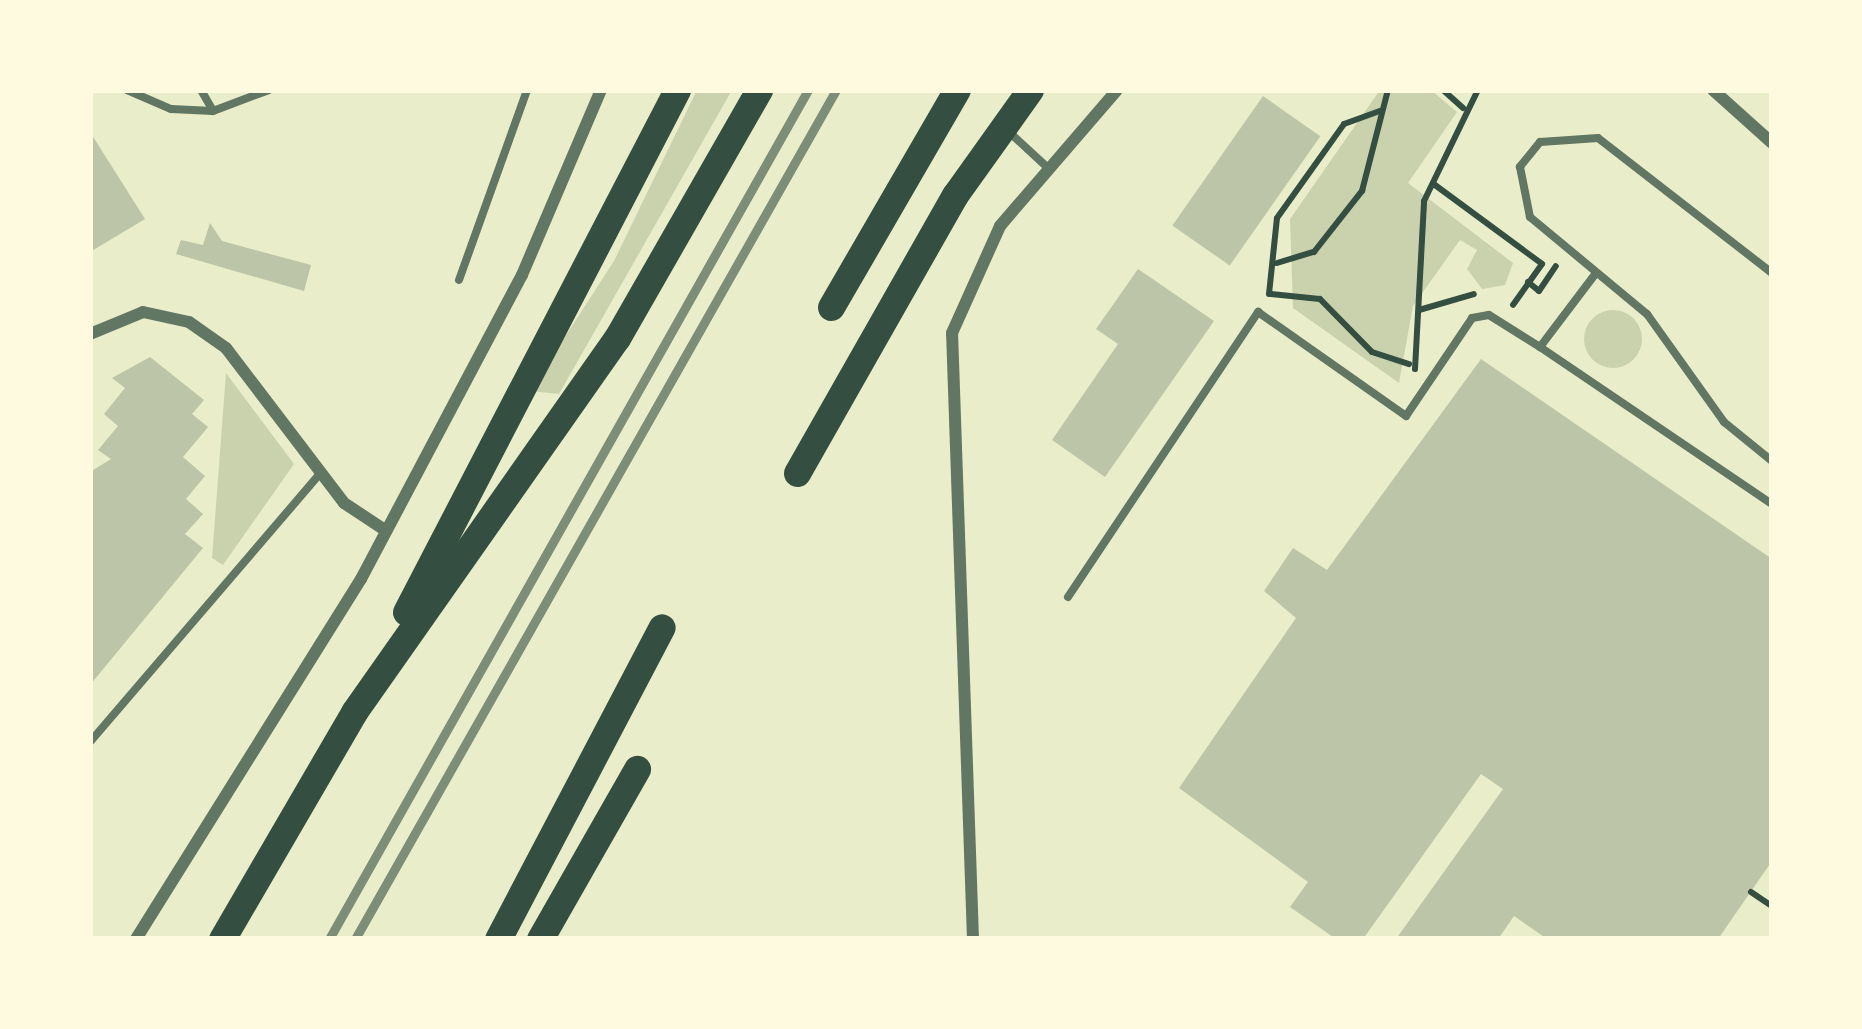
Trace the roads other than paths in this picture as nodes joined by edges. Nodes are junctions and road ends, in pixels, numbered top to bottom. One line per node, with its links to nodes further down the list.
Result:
1 (127, 90): 12 (lane)
2 (201, 90): 12 (lane)
3 (527, 90): 18 (lane)
4 (601, 90): 26 (street)
5 (677, 90): 29 (main road)
6 (759, 90): 29 (main road)
7 (957, 90): 19 (main road)
8 (1030, 90): 13 (main road)
9 (1117, 90): 15 (street)
10 (1713, 90): 14 (street)
11 (263, 91): 12 (lane)
12 (213, 111)
13 (1002, 126): 15 (lane); 24 (main road)
14 (1772, 143)
15 (1047, 166): 36 (street)
16 (1596, 273): 17 (lane); 21 (lane); 22 (lane)
17 (1772, 273)
18 (459, 280)
19 (832, 307)
20 (90, 334): 23 (street)
21 (1540, 347): 25 (lane); 27 (lane)
22 (1772, 461)
23 (321, 473): 26 (street); 30 (lane)
24 (797, 473)
25 (1772, 504)
26 (385, 530): 32 (street)
27 (1068, 597)
28 (662, 627): 34 (main road)
29 (354, 712): 33 (main road)
30 (90, 742)
31 (637, 769): 35 (main road)
32 (136, 939)
33 (222, 939)
34 (498, 939)
35 (540, 939)
36 (974, 939)

